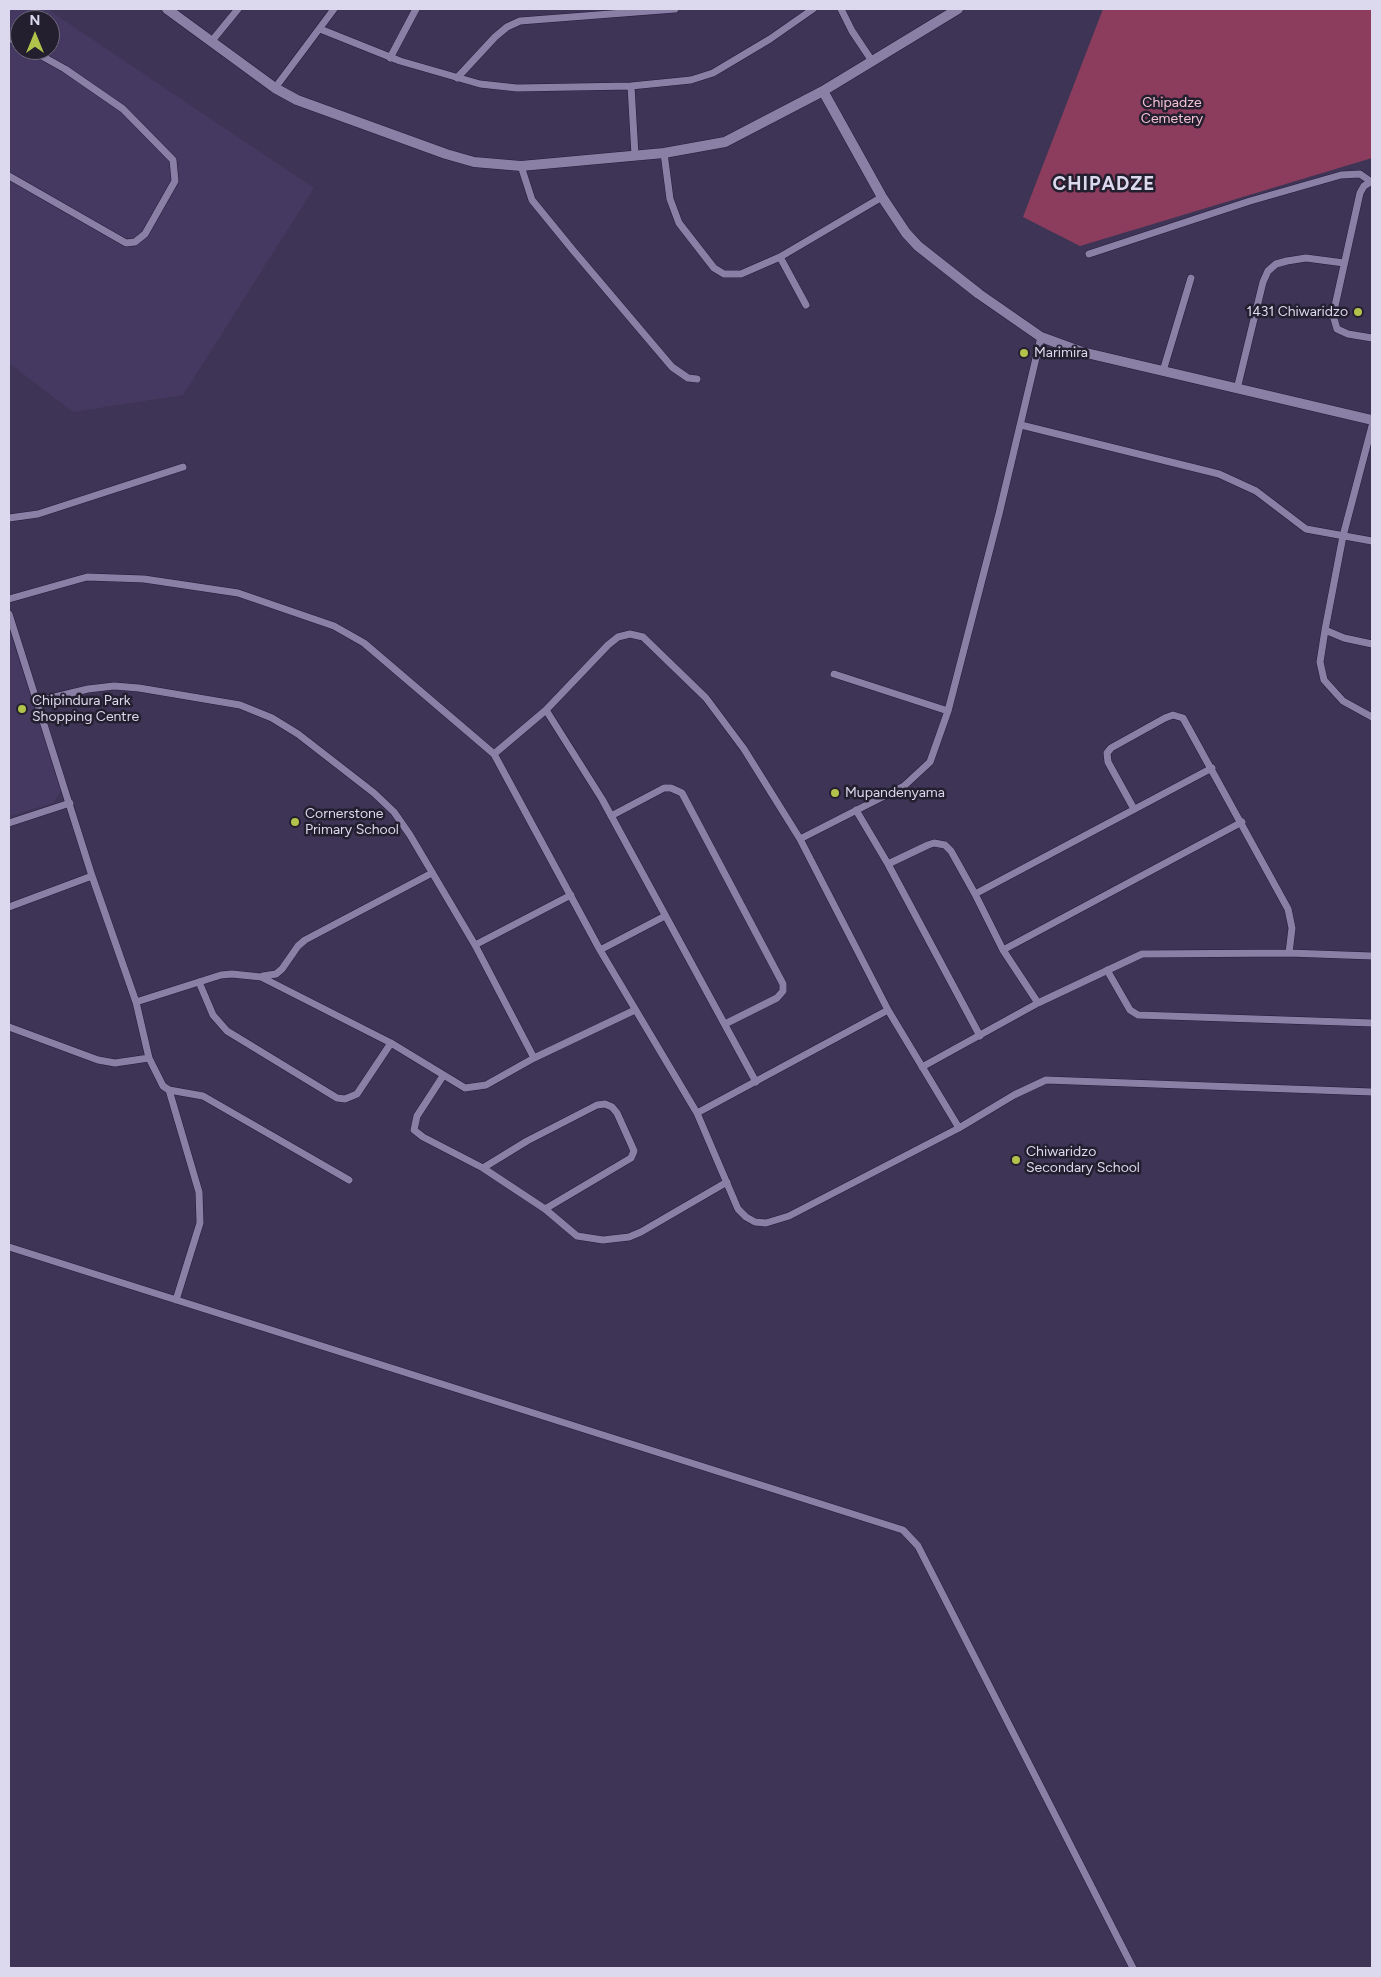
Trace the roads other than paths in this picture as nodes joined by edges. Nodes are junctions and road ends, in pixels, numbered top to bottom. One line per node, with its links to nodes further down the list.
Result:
1 (167, 9): 10 (street)
2 (238, 9): 10 (street)
3 (334, 9): 9 (street)
4 (416, 9): 11 (street)
5 (676, 9): 14 (street)
6 (814, 9): 15 (street)
7 (842, 9): 13 (street)
8 (958, 9): 13 (street)
9 (320, 29): 11 (street); 16 (street)
10 (211, 42): 16 (street)
11 (390, 58): 14 (street)
12 (48, 60): 21 (street)
13 (872, 61): 17 (street)
14 (457, 78): 15 (street)
15 (631, 86): 19 (street)
16 (275, 88): 20 (street)
17 (823, 91): 18 (street); 23 (street)
18 (664, 153): 19 (street); 25 (street)
19 (635, 155): 20 (street)
20 (521, 166): 32 (street)
21 (9, 176)
22 (1371, 181): 24 (street); 26 (street)
23 (882, 197): 25 (street); 29 (street)
24 (1089, 254)
25 (780, 257): 28 (street)
26 (1344, 263): 30 (street); 33 (street)
27 (1191, 278): 31 (street)
28 (806, 305)
29 (1041, 337): 31 (street); 35 (street)
30 (1372, 338)
31 (1163, 371): 33 (street)
32 (697, 379)
33 (1236, 389): 34 (street)
34 (1372, 420)
35 (1021, 425): 39 (street); 48 (street)
36 (1372, 426): 39 (street)
37 (183, 467): 38 (street)
38 (9, 518)
39 (1343, 536): 40 (street); 43 (street)
40 (1372, 541)
41 (9, 599): 50 (street)
42 (9, 614): 46 (street)
43 (1325, 630): 44 (street); 49 (street)
44 (1372, 644)
45 (834, 674): 48 (street)
46 (38, 701): 52 (street); 60 (street)
47 (546, 710): 50 (street); 55 (street); 58 (street)
48 (948, 711): 54 (street)
49 (1372, 717)
50 (494, 754): 63 (street)
51 (1212, 768): 53 (street); 53 (street); 57 (street)
52 (70, 803): 56 (street); 61 (street)
53 (1134, 809): 62 (street)
54 (856, 810): 58 (street); 59 (street)
55 (611, 816): 65 (street); 79 (street)
56 (9, 822)
57 (1242, 822): 68 (street); 69 (street)
58 (800, 839): 77 (street)
59 (888, 864): 62 (street); 81 (street)
60 (432, 873): 66 (street); 72 (street)
61 (92, 876): 64 (street); 74 (street)
62 (975, 894): 68 (street)
63 (571, 895): 66 (street); 67 (street)
64 (9, 907)
65 (666, 916): 67 (street); 79 (street)
66 (475, 945): 84 (street)
67 (600, 950): 76 (street)
68 (1003, 950): 75 (street)
69 (1289, 953): 70 (street); 71 (street)
70 (1372, 956)
71 (1107, 970): 75 (street); 78 (street)
72 (261, 976): 73 (street); 82 (street)
73 (199, 982): 74 (street); 82 (street)
74 (136, 1002): 83 (street)
75 (1038, 1003): 81 (street)
76 (635, 1010): 84 (street); 90 (street)
77 (888, 1010): 85 (street); 87 (street)
78 (1372, 1023)
79 (725, 1024): 87 (street)
80 (9, 1027): 83 (street)
81 (980, 1036): 85 (street)
82 (391, 1043): 86 (street)
83 (149, 1058): 88 (street)
84 (534, 1058): 86 (street)
85 (922, 1068): 91 (street)
86 (443, 1076): 92 (street)
87 (756, 1082): 90 (street)
88 (169, 1090): 93 (street); 97 (street)
89 (1372, 1092): 91 (street)
90 (696, 1113): 94 (street)
91 (959, 1128): 94 (street)
92 (483, 1168): 95 (street); 95 (street)
93 (349, 1180)
94 (727, 1182): 95 (street)
95 (545, 1209)
96 (9, 1247): 97 (street)
97 (176, 1300): 98 (street)
98 (1133, 1968)

